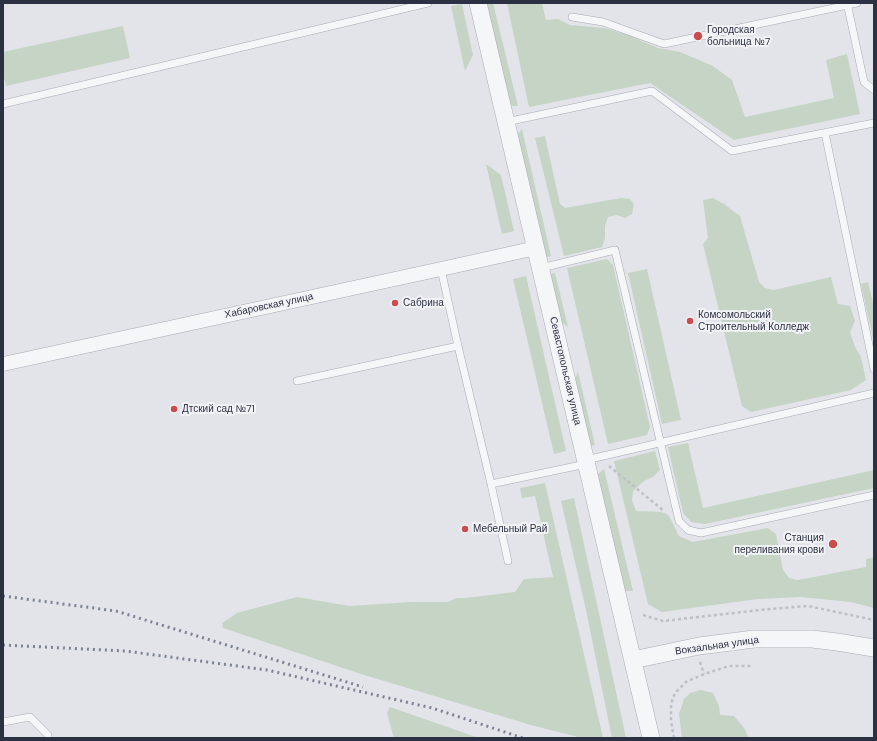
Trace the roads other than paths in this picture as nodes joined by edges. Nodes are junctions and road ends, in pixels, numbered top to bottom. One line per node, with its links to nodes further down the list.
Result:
1 (428, 3): 7 (lane)
2 (478, 3): 8 (street, Севастопольская улица)
3 (856, 3): 4 (lane)
4 (847, 4): 5 (lane); 6 (lane)
5 (572, 17)
6 (874, 90)
7 (3, 104)
8 (506, 122): 10 (lane); 11 (street, Севастопольская улица)
9 (874, 123): 10 (lane)
10 (825, 133): 16 (lane)
11 (536, 248): 12 (street, Севастопольская улица); 13 (street, Хабаровская улица)
12 (540, 268): 19 (lane); 20 (street, Севастопольская улица)
13 (441, 269): 14 (lane); 15 (street, Хабаровская улица)
14 (458, 346): 17 (lane); 21 (lane)
15 (3, 364)
16 (874, 369)
17 (296, 381)
18 (874, 393): 19 (lane)
19 (660, 442): 20 (lane); 22 (lane)
20 (586, 462): 21 (lane); 25 (street, Севастопольская улица)
21 (491, 484): 23 (lane)
22 (874, 495)
23 (508, 562)
24 (874, 648): 25 (street, Вокзальная улица)
25 (633, 660): 28 (street, Севастопольская улица)
26 (3, 722): 27 (lane)
27 (48, 738)
28 (651, 738)

